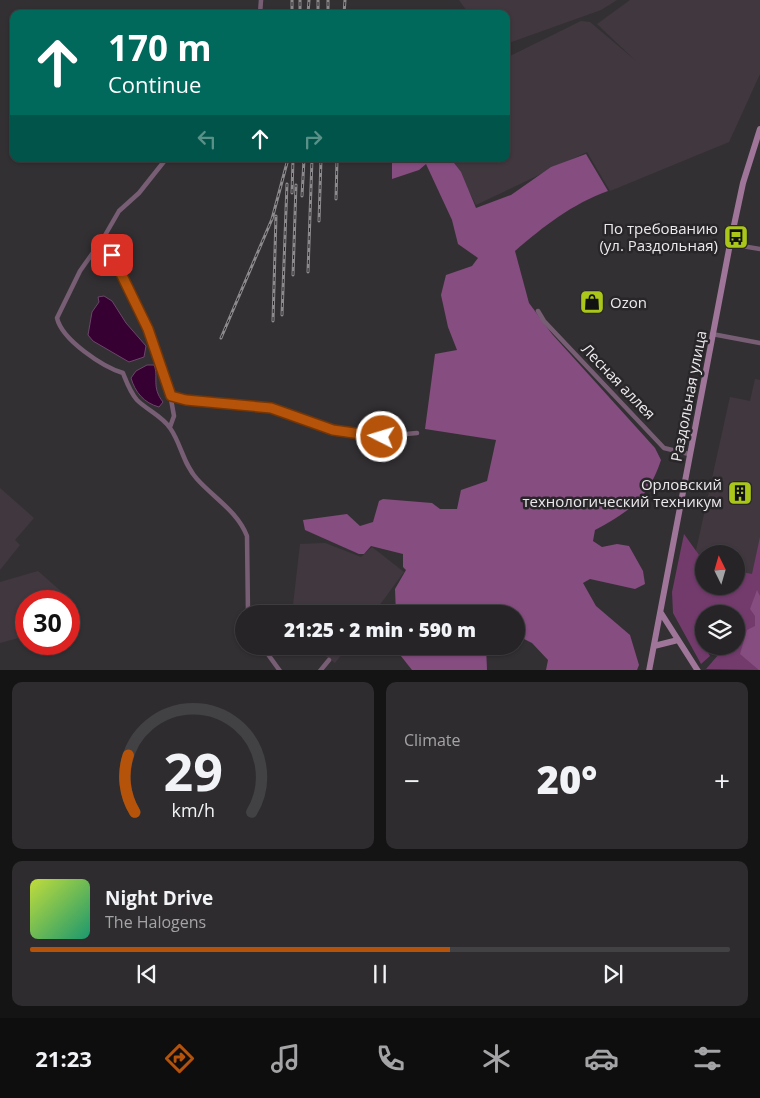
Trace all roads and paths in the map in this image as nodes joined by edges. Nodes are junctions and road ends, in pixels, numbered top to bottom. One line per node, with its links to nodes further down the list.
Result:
1 (760, 129): 4 (main road, Раздольная улица)
2 (164, 162): 3 (street)
3 (104, 237): 9 (street); 10 (street)
4 (730, 244): 5 (street); 7 (main road, Раздольная улица)
5 (760, 249)
6 (538, 311): 12 (street, Лесная аллея)
7 (712, 334): 8 (street); 12 (main road, Раздольная улица)
8 (760, 343)
9 (171, 396): 10 (street); 11 (street)
10 (170, 427): 13 (street)
11 (417, 433)
12 (690, 454): 14 (main road, Раздольная улица)
13 (248, 605)
14 (661, 613): 15 (main road); 16 (main road, Раздольная улица)
15 (678, 640): 16 (main road); 22 (main road)
16 (654, 646): 21 (main road, Раздольная улица)
17 (269, 655): 19 (street)
18 (329, 660): 20 (street)
19 (280, 670)
20 (320, 670)
21 (649, 670)
22 (698, 670)

